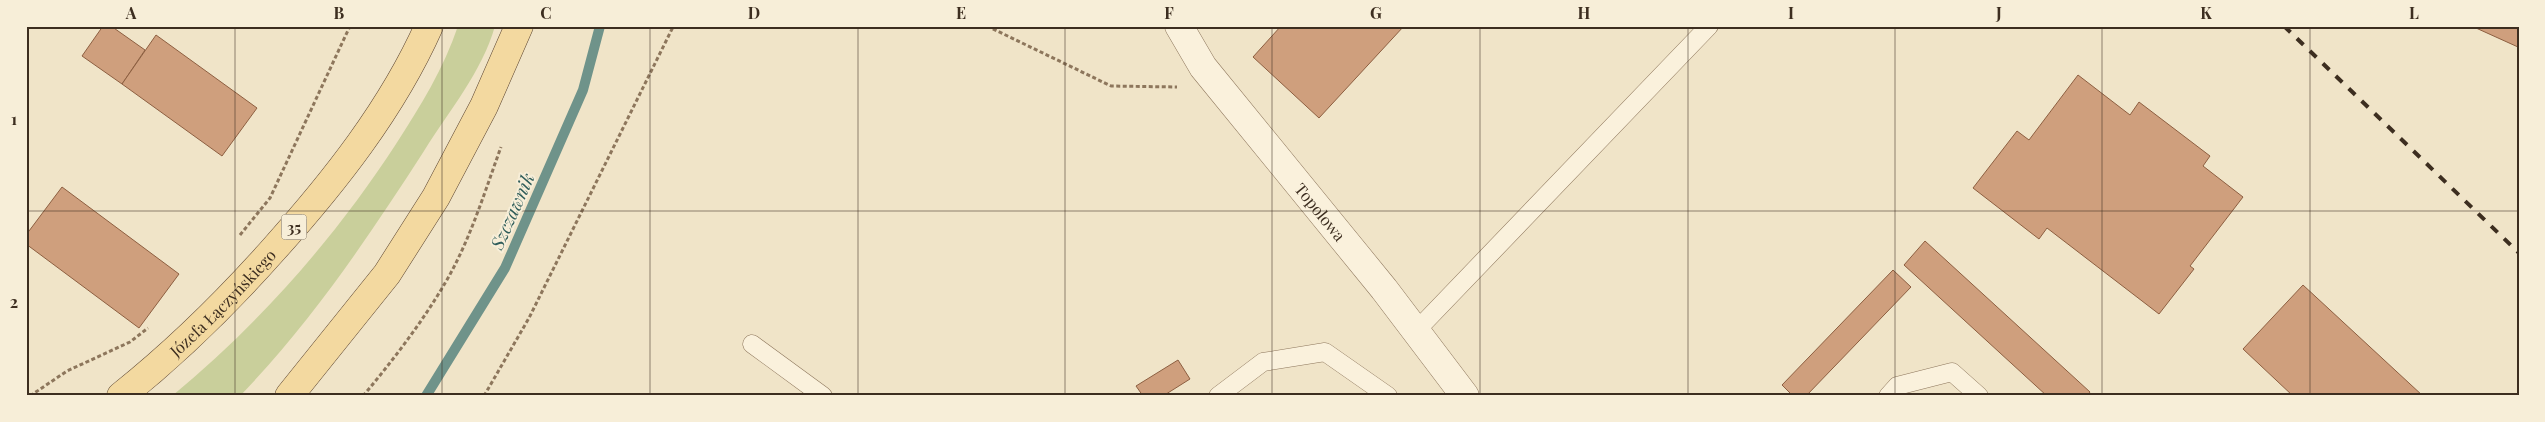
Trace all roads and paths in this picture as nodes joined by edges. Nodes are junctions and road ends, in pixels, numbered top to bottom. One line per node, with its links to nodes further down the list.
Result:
1 (350, 26): 10 (path)
2 (429, 26): 15 (main road, Józefa Łączyńskiego / 35)
3 (519, 26): 16 (main road)
4 (987, 26): 8 (path)
5 (1179, 26): 8 (street, Topolowa)
6 (1709, 26): 12 (lane)
7 (674, 27): 18 (path)
8 (1203, 67): 12 (street, Topolowa)
9 (504, 139): 17 (path)
10 (234, 242)
11 (150, 326): 14 (path)
12 (1416, 331): 22 (street, Topolowa)
13 (752, 344): 19 (lane)
14 (30, 396)
15 (121, 396)
16 (289, 396)
17 (363, 396)
18 (484, 396)
19 (823, 396)
20 (1218, 396): 21 (lane)
21 (1388, 396)
22 (1465, 396)
23 (1888, 396): 24 (lane)
24 (1979, 396)

